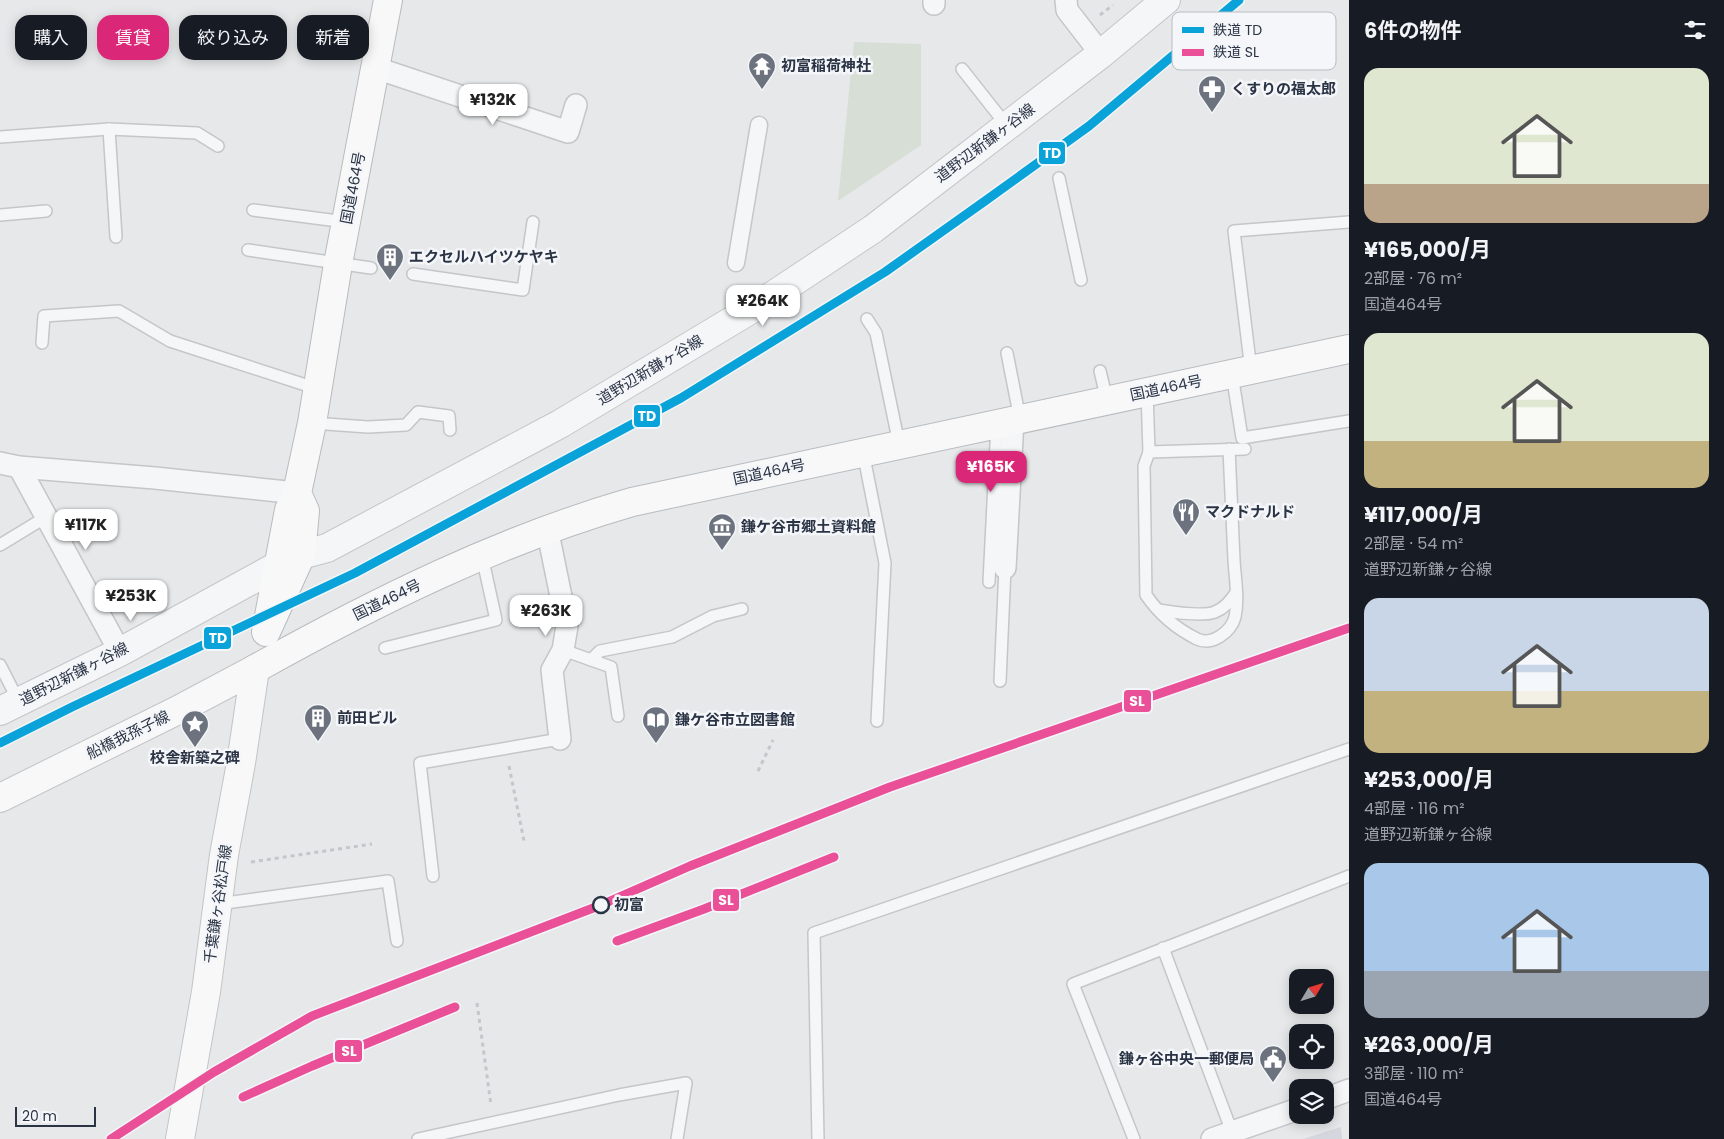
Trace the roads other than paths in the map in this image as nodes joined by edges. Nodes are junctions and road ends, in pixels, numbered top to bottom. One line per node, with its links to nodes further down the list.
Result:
1 (388, 0): 5 (main road, 国道464号)
2 (1066, 0): 4 (street)
3 (1166, 0): 4 (street, 道野辺新鎌ヶ谷線)
4 (1101, 54): 9 (street, 道野辺新鎌ヶ谷線)
5 (376, 68): 7 (street); 17 (main road, 国道464号)
6 (962, 69): 9 (lane)
7 (576, 105)
8 (759, 125): 22 (street)
9 (1008, 126): 51 (street, 道野辺新鎌ヶ谷線)
10 (109, 129): 11 (lane); 12 (lane); 20 (lane)
11 (0, 137)
12 (218, 146)
13 (1059, 178): 26 (lane)
14 (253, 210): 17 (lane)
15 (46, 211): 16 (lane)
16 (0, 215)
17 (346, 222): 23 (main road, 国道464号)
18 (533, 222): 25 (lane)
19 (1349, 222): 32 (lane)
20 (116, 237)
21 (248, 250): 23 (lane)
22 (736, 263)
23 (338, 264): 24 (lane); 33 (main road, 国道464号)
24 (371, 268)
25 (413, 274)
26 (1081, 280)
27 (867, 319): 40 (lane)
28 (42, 343): 33 (lane)
29 (1349, 349): 32 (main road, 国道464号)
30 (1007, 353): 36 (lane)
31 (1100, 371): 35 (lane)
32 (1241, 372): 34 (main road, 国道464号); 37 (lane)
33 (318, 389): 38 (main road, 国道464号)
34 (1147, 392): 35 (main road, 国道464号); 44 (lane)
35 (1107, 400): 36 (main road, 国道464号)
36 (1010, 421): 40 (main road, 国道464号); 52 (street); 53 (lane)
37 (1346, 422)
38 (312, 423): 39 (lane); 46 (main road, 国道464号)
39 (450, 430)
40 (899, 444): 43 (main road, 国道464号)
41 (1229, 449): 42 (lane); 44 (lane); 54 (lane)
42 (1245, 449)
43 (863, 452): 48 (main road, 国道464号); 66 (lane)
44 (1149, 452): 56 (lane)
45 (10, 465): 46 (street); 47 (street)
46 (298, 493): 51 (main road, 国道464号)
47 (46, 517): 49 (lane); 59 (street)
48 (547, 528): 50 (main road, 国道464号); 58 (street)
49 (0, 545)
50 (482, 556): 57 (lane); 62 (main road, 国道464号)
51 (290, 560): 59 (street, 道野辺新鎌ヶ谷線); 62 (main road, 国道464号)
52 (1005, 568): 63 (lane)
53 (989, 582)
54 (1236, 593): 56 (lane); 56 (lane)
55 (742, 609): 60 (lane)
56 (1155, 609)
57 (385, 648)
58 (563, 650): 60 (lane); 67 (street)
59 (120, 652): 64 (street, 道野辺新鎌ヶ谷線)
60 (591, 660): 65 (lane)
61 (0, 665): 64 (lane)
62 (255, 669): 69 (main road, 船橋我孫子線); 72 (main road, 千葉鎌ヶ谷松戸線)
63 (1000, 681)
64 (9, 706)
65 (618, 716)
66 (877, 721)
67 (560, 739): 70 (lane)
68 (1349, 749): 82 (lane)
69 (0, 798)
70 (433, 876)
71 (1349, 876): 74 (lane)
72 (218, 904): 73 (lane); 79 (main road, 千葉鎌ヶ谷松戸線)
73 (397, 942)
74 (1163, 948): 78 (lane); 83 (lane)
75 (1349, 1090): 76 (street)
76 (1334, 1096)
77 (1289, 1112): 78 (street)
78 (1222, 1136)
79 (180, 1139)
80 (418, 1139): 81 (lane)
81 (677, 1139)
82 (818, 1139)
83 (1134, 1139)

